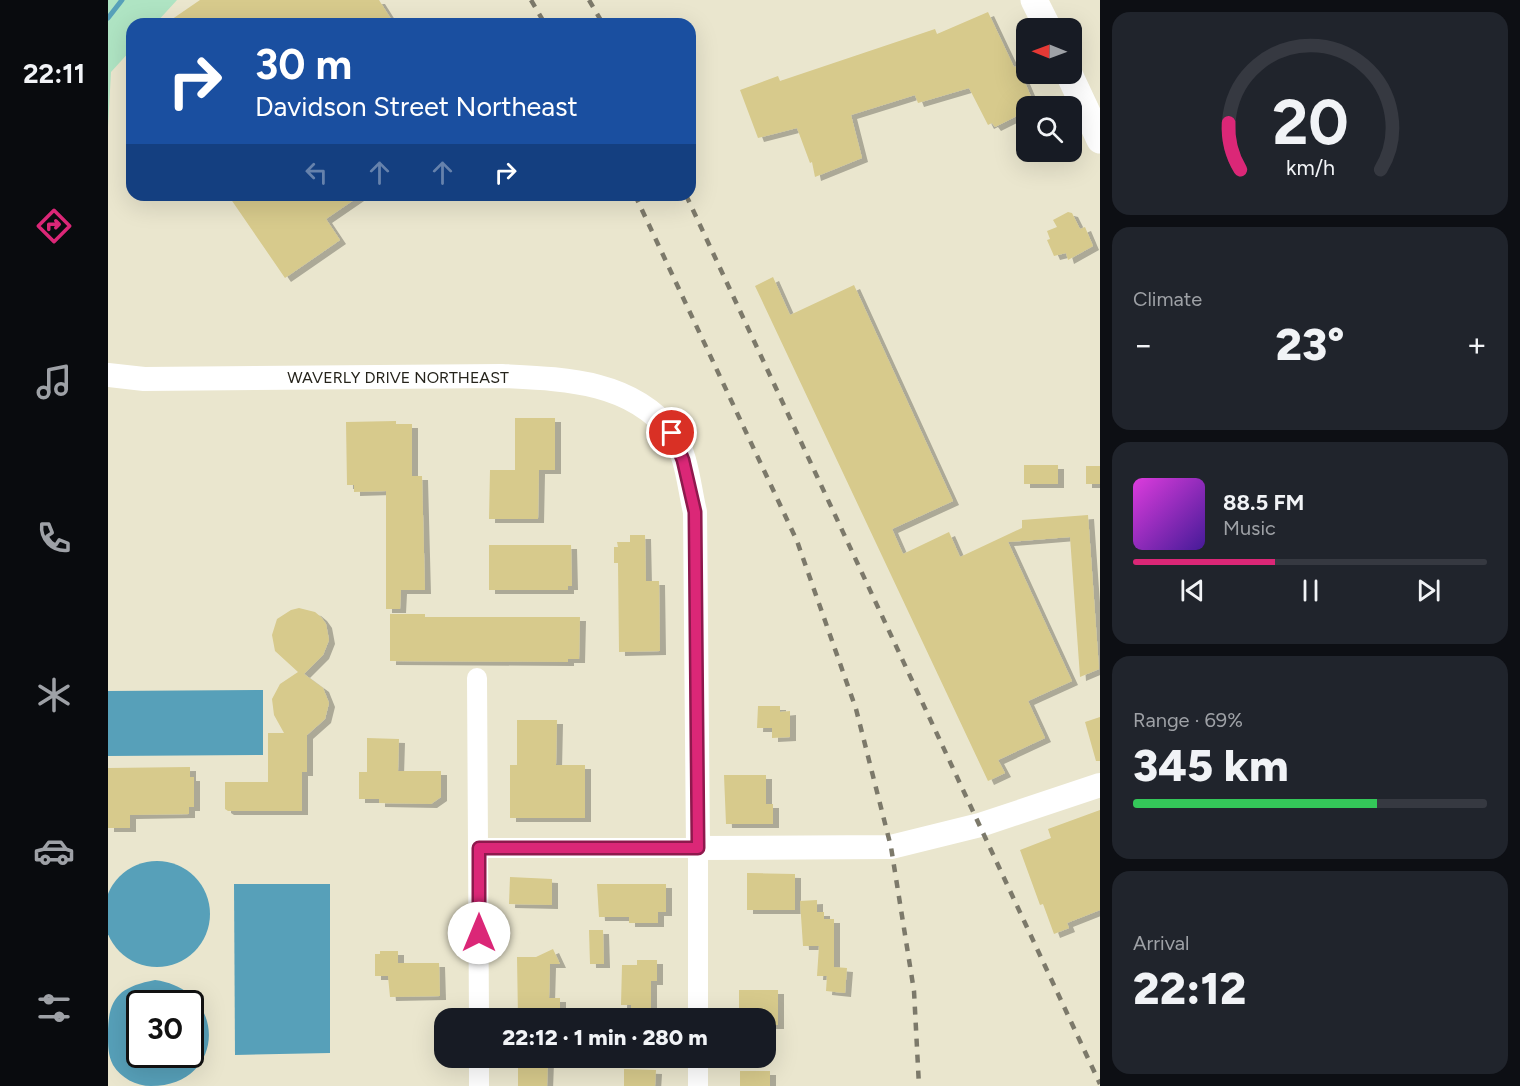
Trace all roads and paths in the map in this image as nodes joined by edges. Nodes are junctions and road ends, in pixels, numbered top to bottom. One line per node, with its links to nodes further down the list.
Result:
1 (1034, 0): 2 (main road)
2 (1043, 18)
3 (1074, 84): 4 (main road)
4 (1100, 140)
5 (108, 375): 9 (street, WAVERLY DRIVE NORTHEAST)
6 (477, 678): 8 (street)
7 (1100, 784): 9 (street)
8 (479, 848): 9 (street); 10 (street)
9 (698, 848): 11 (street)
10 (479, 1008)
11 (698, 1008)
12 (479, 1068): 14 (street)
13 (698, 1068): 15 (street)
14 (479, 1086)
15 (698, 1086)

